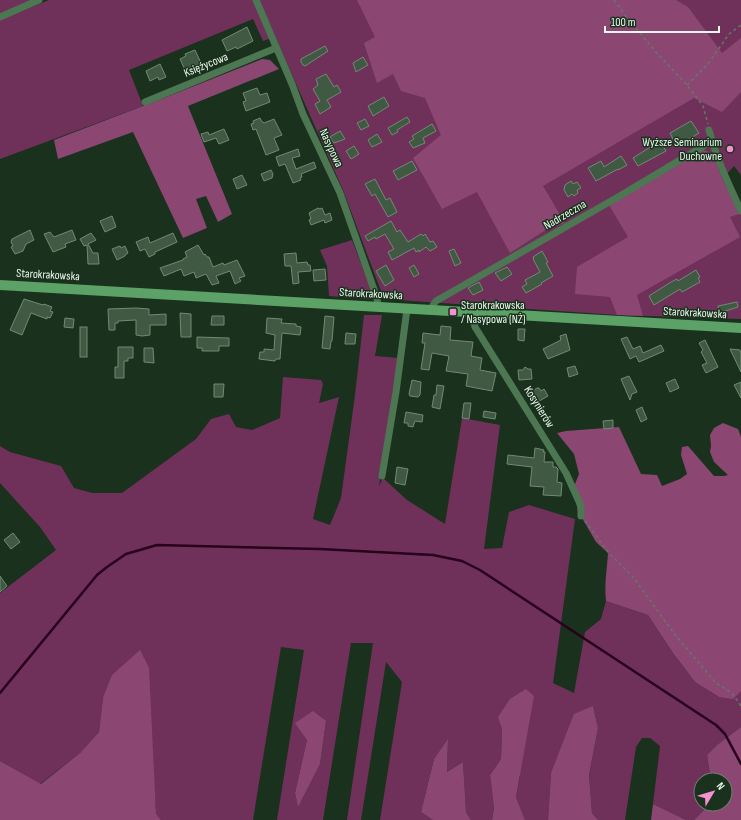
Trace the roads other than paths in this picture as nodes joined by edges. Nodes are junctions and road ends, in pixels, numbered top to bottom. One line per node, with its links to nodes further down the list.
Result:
1 (39, 0): 3 (street)
2 (256, 0): 4 (street, Nasypowa)
3 (0, 17)
4 (276, 48): 5 (street, Księżycowa); 10 (street, Nasypowa)
5 (145, 102)
6 (709, 130): 7 (street)
7 (712, 141): 8 (street); 12 (street, Nadrzeczna)
8 (741, 211)
9 (0, 285): 10 (street, Starokrakowska)
10 (378, 307): 11 (street, Starokrakowska)
11 (407, 309): 12 (street, Starokrakowska); 15 (street)
12 (432, 310): 13 (street, Starokrakowska)
13 (471, 313): 14 (street, Starokrakowska); 16 (street, Kosynierów)
14 (741, 328)
15 (382, 476)
16 (581, 516)

